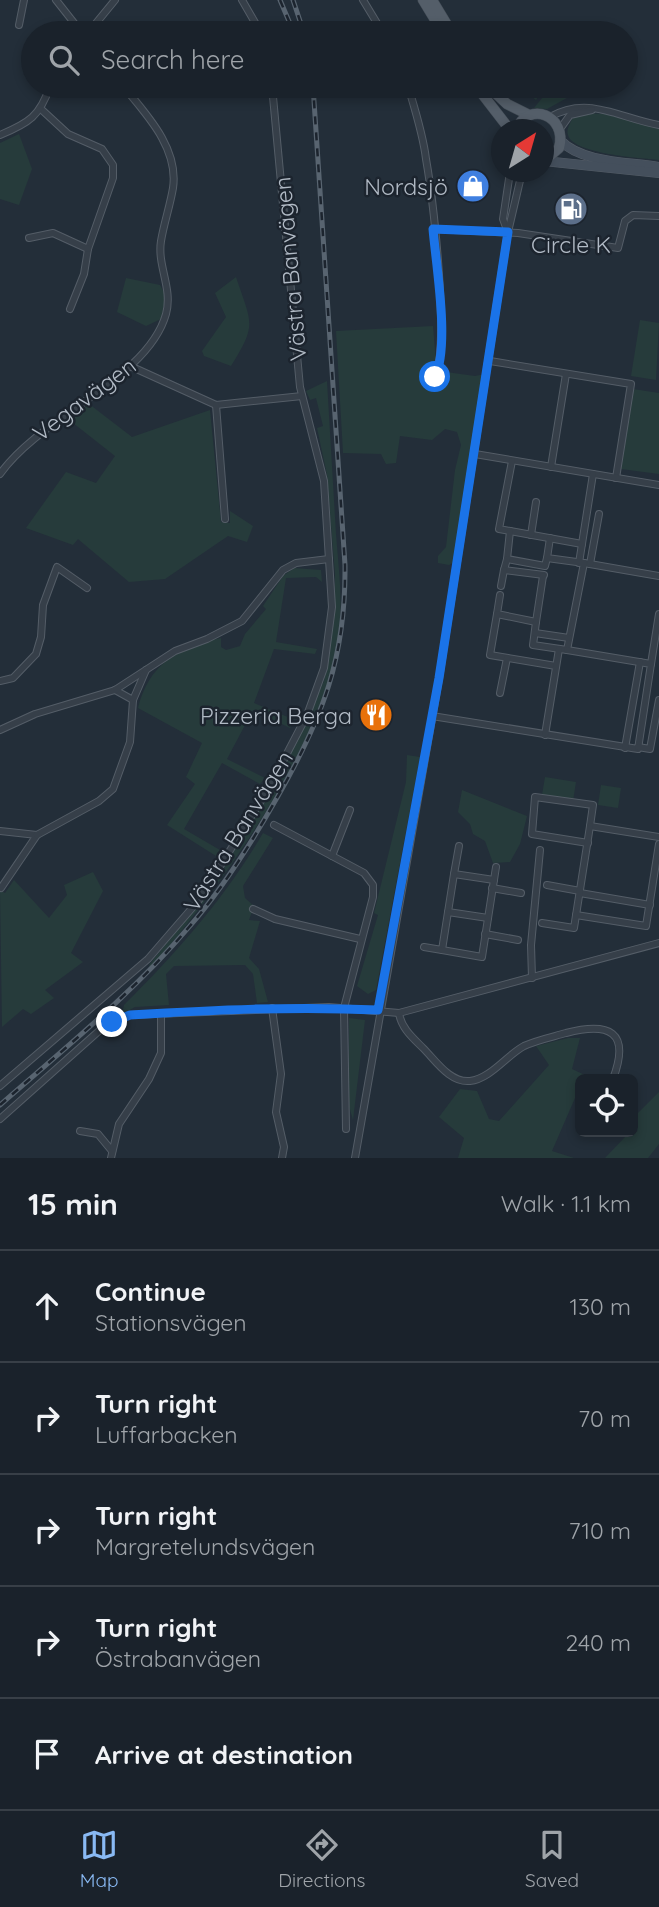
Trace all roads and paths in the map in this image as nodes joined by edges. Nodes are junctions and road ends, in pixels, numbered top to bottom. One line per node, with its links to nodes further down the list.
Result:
1 (24, 0): 14 (street)
2 (55, 0): 8 (street)
3 (115, 0): 9 (street)
4 (242, 0): 10 (street)
5 (363, 0): 11 (street)
6 (423, 0): 12 (main road)
7 (432, 0): 13 (main road)
8 (72, 21)
9 (98, 21)
10 (254, 21)
11 (376, 21)
12 (436, 21)
13 (445, 21)
14 (19, 24)
15 (46, 98): 21 (street)
16 (132, 98): 44 (street, Vegavägen)
17 (273, 98): 47 (street, Västra Banvägen)
18 (411, 98): 38 (street)
19 (485, 98): 25 (main road)
20 (501, 98): 23 (main road)
21 (42, 110): 29 (street); 41 (street)
22 (605, 111): 24 (street); 27 (street); 28 (street)
23 (529, 115): 24 (main road); 26 (main road)
24 (550, 117): 28 (main road)
25 (502, 119)
26 (524, 119)
27 (659, 125)
28 (560, 129): 30 (main road)
29 (0, 135)
30 (561, 141): 31 (main road); 33 (main road)
31 (554, 153)
32 (554, 163): 34 (main road)
33 (659, 167)
34 (659, 173)
35 (509, 182): 39 (street)
36 (520, 182): 39 (street)
37 (659, 216): 39 (street)
38 (433, 229): 39 (street); 46 (street)
39 (508, 232): 43 (street)
40 (29, 238): 41 (street)
41 (88, 248): 42 (street)
42 (70, 309)
43 (490, 361): 45 (street); 49 (street)
44 (130, 366): 48 (street); 52 (street, Vegavägen)
45 (566, 374): 51 (street); 54 (street)
46 (435, 377)
47 (302, 396): 48 (street); 64 (street, Västra Banvägen)
48 (216, 405): 58 (street)
49 (475, 454): 50 (street); 93 (street)
50 (512, 461): 51 (street); 59 (street)
51 (551, 467): 53 (street)
52 (0, 474)
53 (593, 474): 54 (street); 62 (street)
54 (616, 478): 55 (street)
55 (659, 485)
56 (536, 502): 60 (street)
57 (599, 514): 66 (street)
58 (225, 519)
59 (510, 531): 60 (street); 65 (street)
60 (531, 535): 61 (street)
61 (550, 538): 62 (street); 63 (street)
62 (582, 544): 66 (street)
63 (547, 558): 66 (street); 67 (street)
64 (329, 559): 85 (street); 139 (street, Västra Banvägen)
65 (507, 559): 67 (street); 68 (street)
66 (584, 563): 70 (street); 78 (street)
67 (545, 566): 69 (street)
68 (504, 570): 69 (street); 71 (street)
69 (544, 576): 76 (street)
70 (659, 576)
71 (501, 586)
72 (87, 588): 88 (street)
73 (500, 595): 74 (street)
74 (497, 614): 76 (street); 81 (street)
75 (659, 614): 83 (street)
76 (536, 622): 77 (street)
77 (535, 633): 78 (street); 79 (street)
78 (569, 638): 80 (street)
79 (559, 649): 80 (street); 84 (street)
80 (568, 650): 82 (street)
81 (507, 658): 84 (street); 90 (street)
82 (639, 662): 83 (street); 99 (street)
83 (652, 664): 86 (street)
84 (556, 666): 95 (street)
85 (146, 669): 89 (street); 91 (street)
86 (650, 678): 87 (street); 98 (street)
87 (659, 680)
88 (0, 681)
89 (116, 690): 91 (street); 94 (street)
90 (500, 693)
91 (133, 700): 104 (street)
92 (659, 704): 96 (street)
93 (432, 716): 95 (street); 135 (street)
94 (0, 730)
95 (545, 735): 99 (street)
96 (651, 745): 97 (street); 98 (street)
97 (659, 746)
98 (638, 747): 99 (street)
99 (625, 748)
100 (350, 810): 110 (street)
101 (274, 825): 110 (street)
102 (590, 826): 105 (street); 106 (street); 106 (street)
103 (0, 831): 104 (street)
104 (37, 835): 116 (street)
105 (659, 837)
106 (587, 843): 117 (street)
107 (459, 846): 113 (street)
108 (659, 849): 112 (street)
109 (540, 850): 132 (street)
110 (332, 856): 127 (street)
111 (496, 867): 114 (street)
112 (657, 868): 120 (street)
113 (454, 874): 114 (street); 122 (street)
114 (493, 884): 118 (street); 124 (street)
115 (547, 885): 117 (street)
116 (1, 888)
117 (580, 892): 120 (street); 123 (street)
118 (521, 893)
119 (659, 901): 120 (street)
120 (650, 902): 123 (street)
121 (253, 909): 127 (street)
122 (448, 912): 124 (street); 131 (street)
123 (576, 915): 125 (street)
124 (488, 919): 126 (street)
125 (542, 923)
126 (485, 934): 128 (street); 131 (street)
127 (360, 939): 134 (street)
128 (518, 940)
129 (659, 943): 132 (street)
130 (424, 947): 131 (street)
131 (442, 950)
132 (532, 978): 137 (street)
133 (272, 1008): 134 (street); 136 (street); 144 (street)
134 (344, 1008): 135 (street); 141 (street)
135 (378, 1010): 137 (street); 145 (street)
136 (161, 1013): 140 (street); 143 (street)
137 (399, 1013): 138 (street)
138 (615, 1074)
139 (0, 1086)
140 (0, 1119)
141 (346, 1129)
142 (80, 1131): 143 (street)
143 (111, 1155)
144 (282, 1158)
145 (355, 1158)

